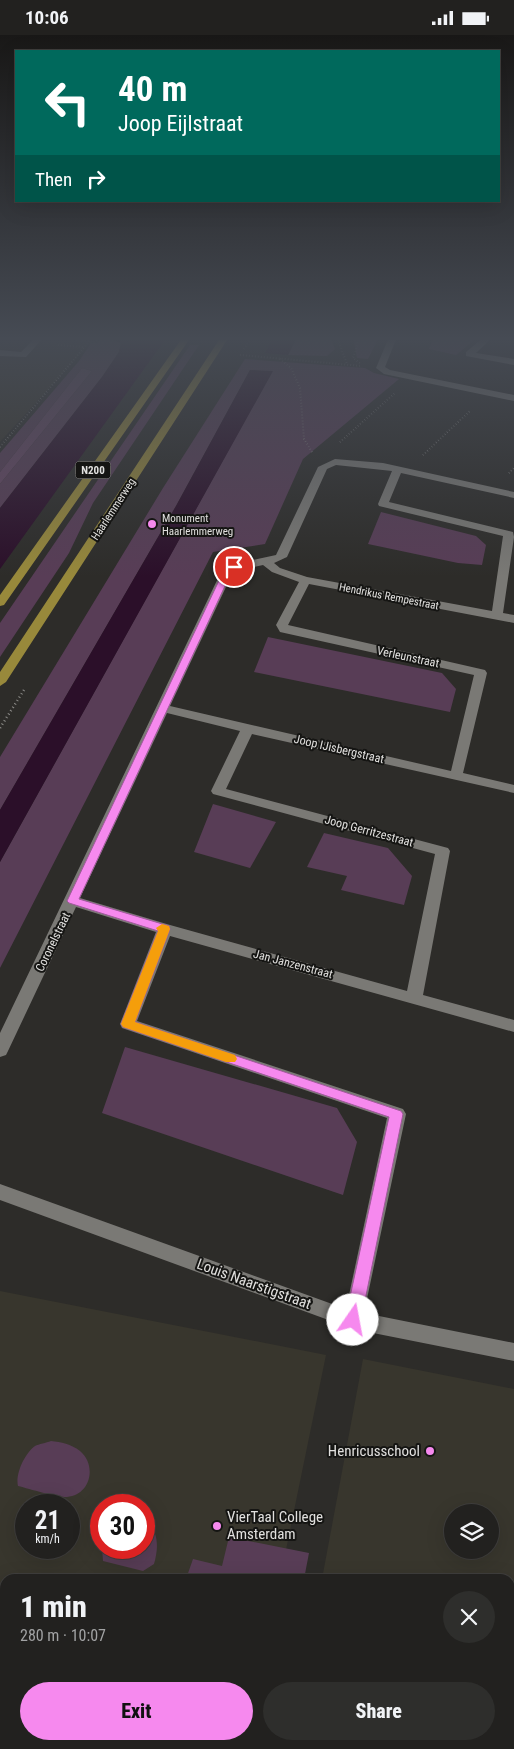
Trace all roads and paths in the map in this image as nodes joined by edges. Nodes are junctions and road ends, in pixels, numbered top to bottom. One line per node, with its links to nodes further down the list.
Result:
1 (25, 417): 7 (path)
2 (131, 417): 14 (main road, N200)
3 (173, 417): 17 (main road, Haarlemmerweg / N200)
4 (302, 417): 9 (path)
5 (369, 417): 8 (path)
6 (462, 417): 10 (path)
7 (0, 447)
8 (335, 462): 9 (street); 10 (street)
9 (323, 467): 12 (street)
10 (402, 470): 11 (street); 15 (street)
11 (514, 495)
12 (267, 563): 13 (street, Hendrikus Rempestraat); 18 (street, Coronelstraat)
13 (305, 580): 15 (street, Hendrikus Rempestraat); 20 (street, Verleunstraat)
14 (0, 603)
15 (497, 616): 16 (street, Hendrikus Rempestraat)
16 (514, 619)
17 (0, 682)
18 (164, 708): 19 (street, Joop IJisbergstraat); 22 (street, Coronelstraat)
19 (248, 729): 20 (street, Joop IJisbergstraat); 24 (street, Joop Gerritzestraat)
20 (456, 776): 21 (street, Joop IJisbergstraat)
21 (514, 789)
22 (73, 901): 23 (street, Jan Janzenstraat); 26 (street, Coronelstraat)
23 (165, 929): 24 (street, Jan Janzenstraat); 28 (street)
24 (414, 997): 25 (street, Jan Janzenstraat)
25 (514, 1026)
26 (0, 1051)
27 (0, 1192): 28 (street, Louis Naarstigstraat)
28 (353, 1320): 29 (street, Louis Naarstigstraat)
29 (514, 1352)

